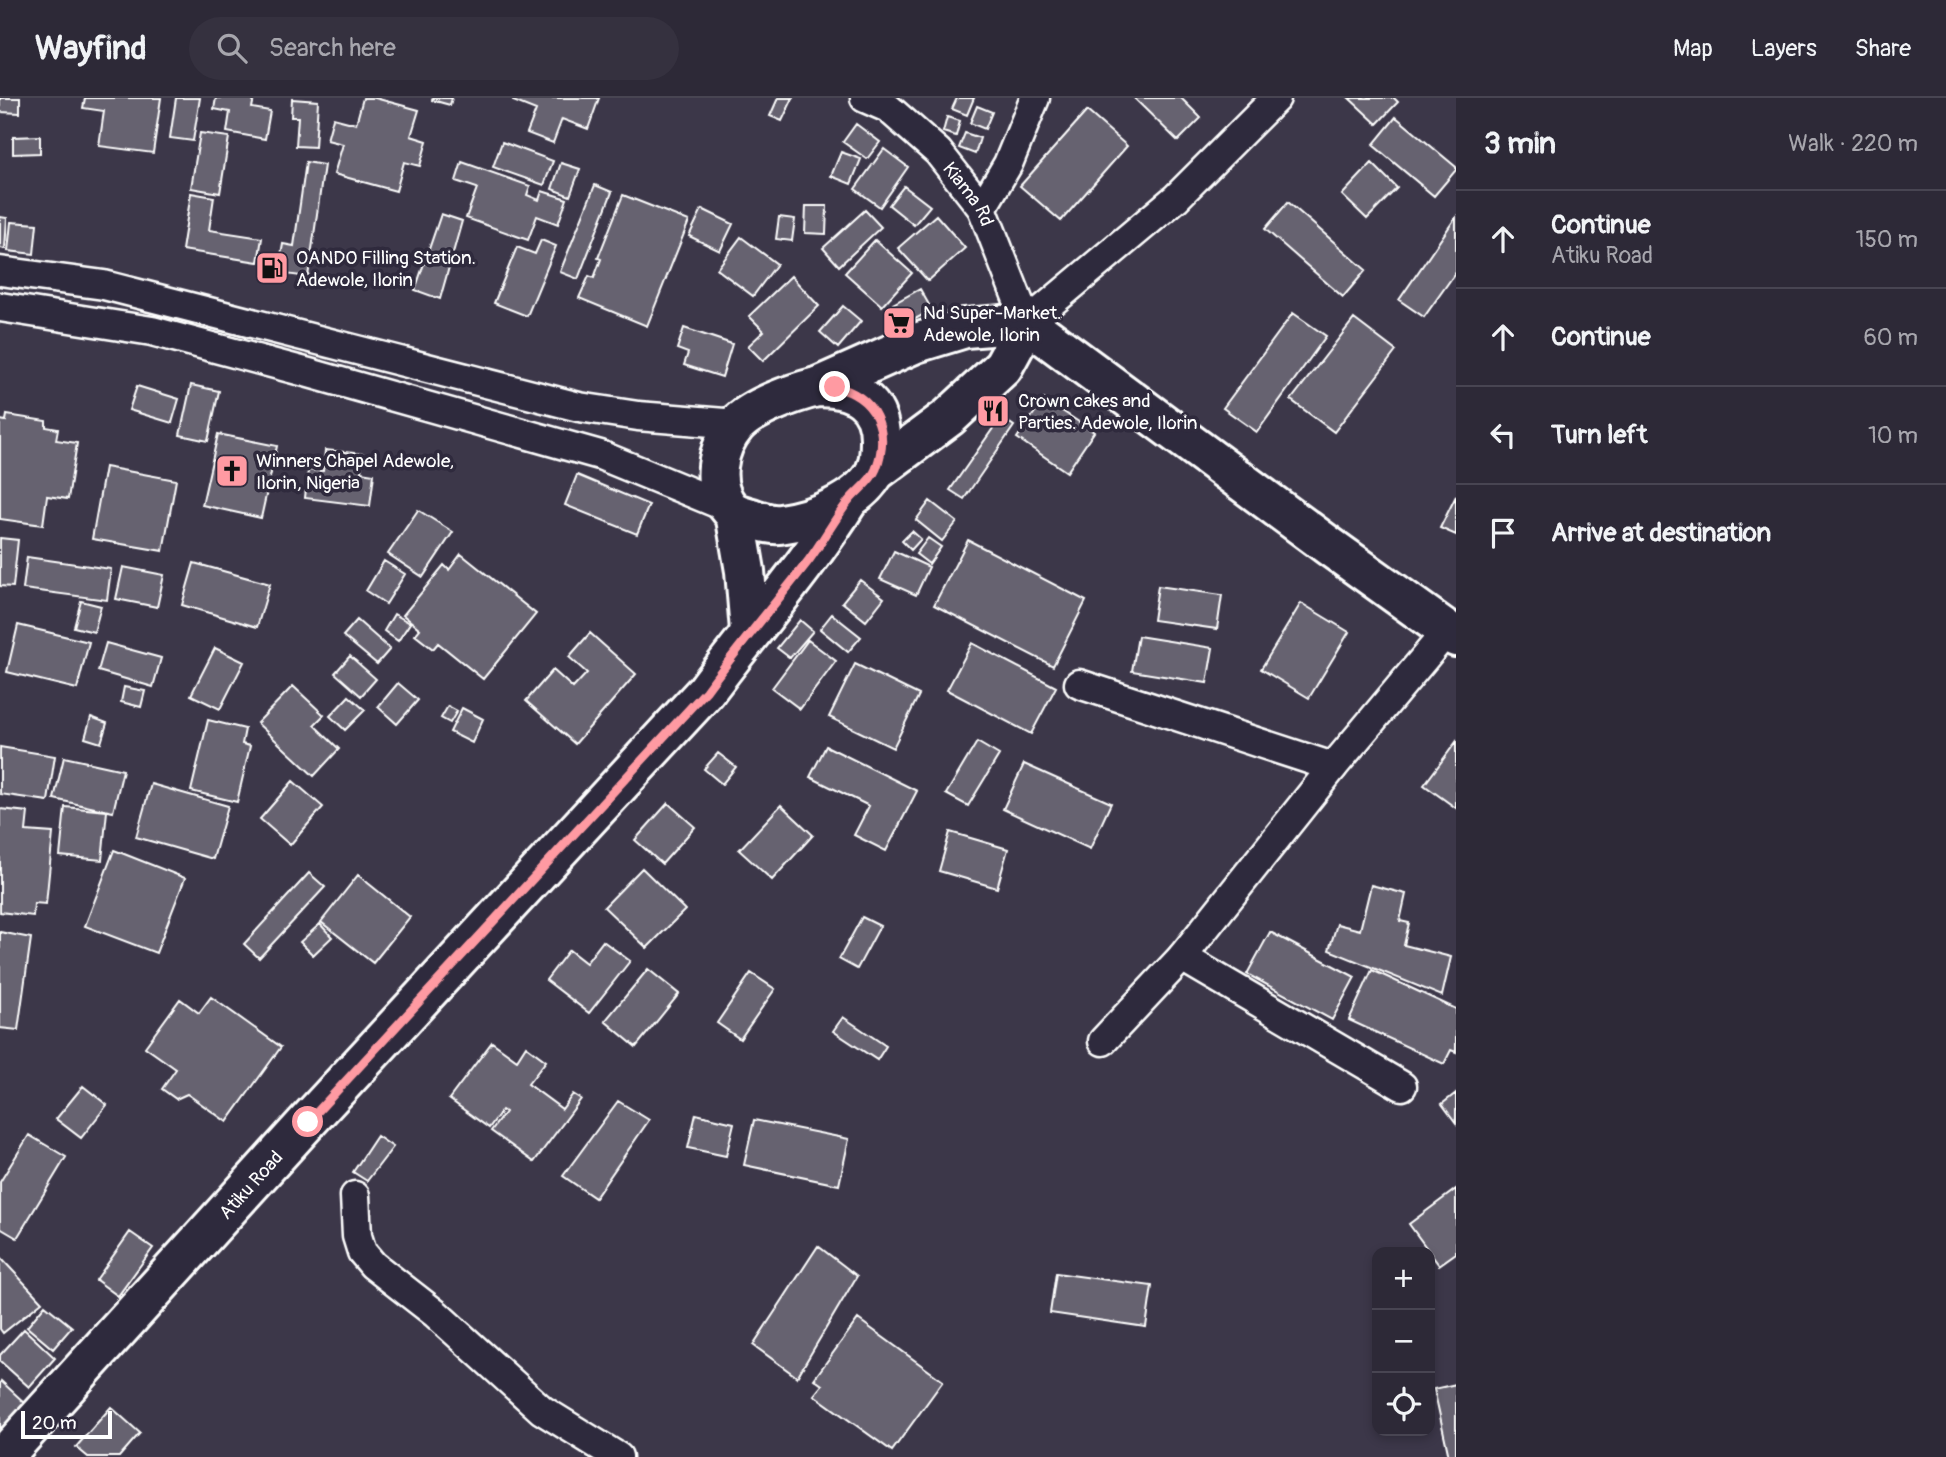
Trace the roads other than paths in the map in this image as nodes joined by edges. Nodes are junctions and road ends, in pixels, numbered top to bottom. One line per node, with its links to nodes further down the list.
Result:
1 (865, 98): 4 (street, Kiama Rd)
2 (1035, 98): 4 (street)
3 (1276, 98): 7 (street)
4 (982, 208): 7 (street, Kiama Rd)
5 (0, 271): 9 (street)
6 (0, 307): 12 (street)
7 (1027, 323): 8 (street); 10 (street); 14 (street)
8 (817, 387): 9 (street); 10 (street)
9 (737, 424): 12 (street)
10 (875, 472): 11 (street)
11 (848, 501): 12 (street); 13 (street, Atiku Road)
12 (732, 510): 13 (street)
13 (750, 631): 21 (street, Atiku Road)
14 (1452, 634): 16 (street)
15 (1079, 684): 16 (street)
16 (1333, 767): 17 (street)
17 (1182, 957): 18 (street); 19 (street)
18 (1103, 1041)
19 (1402, 1086)
20 (355, 1196): 22 (street)
21 (3, 1457)
22 (618, 1457)

